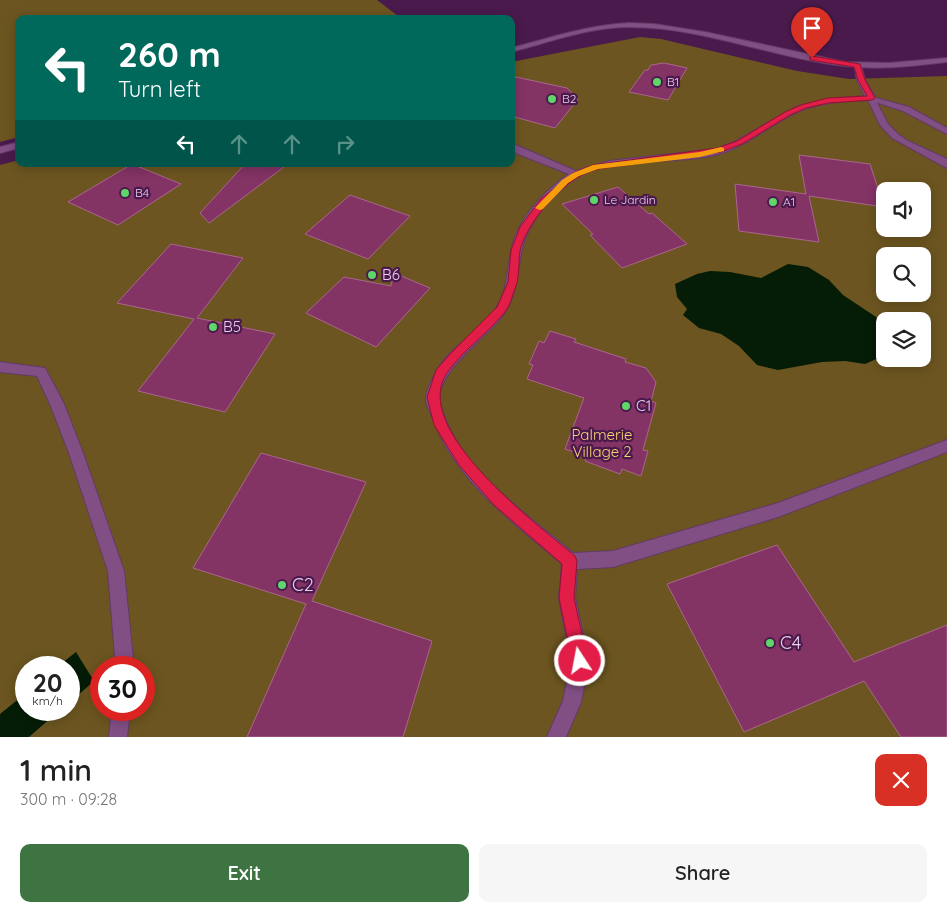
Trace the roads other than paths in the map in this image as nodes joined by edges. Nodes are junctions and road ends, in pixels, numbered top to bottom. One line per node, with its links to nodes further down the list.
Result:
1 (515, 49): 3 (street)
2 (947, 60): 3 (street)
3 (857, 65): 4 (street)
4 (872, 98): 5 (street); 9 (street); 10 (street)
5 (947, 132)
6 (15, 145): 8 (street)
7 (515, 148): 10 (street)
8 (0, 150)
9 (947, 165)
10 (576, 174): 13 (street)
11 (0, 367): 14 (street)
12 (947, 446): 13 (street)
13 (570, 561): 17 (street)
14 (124, 656)
15 (120, 721): 16 (street)
16 (118, 737)
17 (556, 737)

